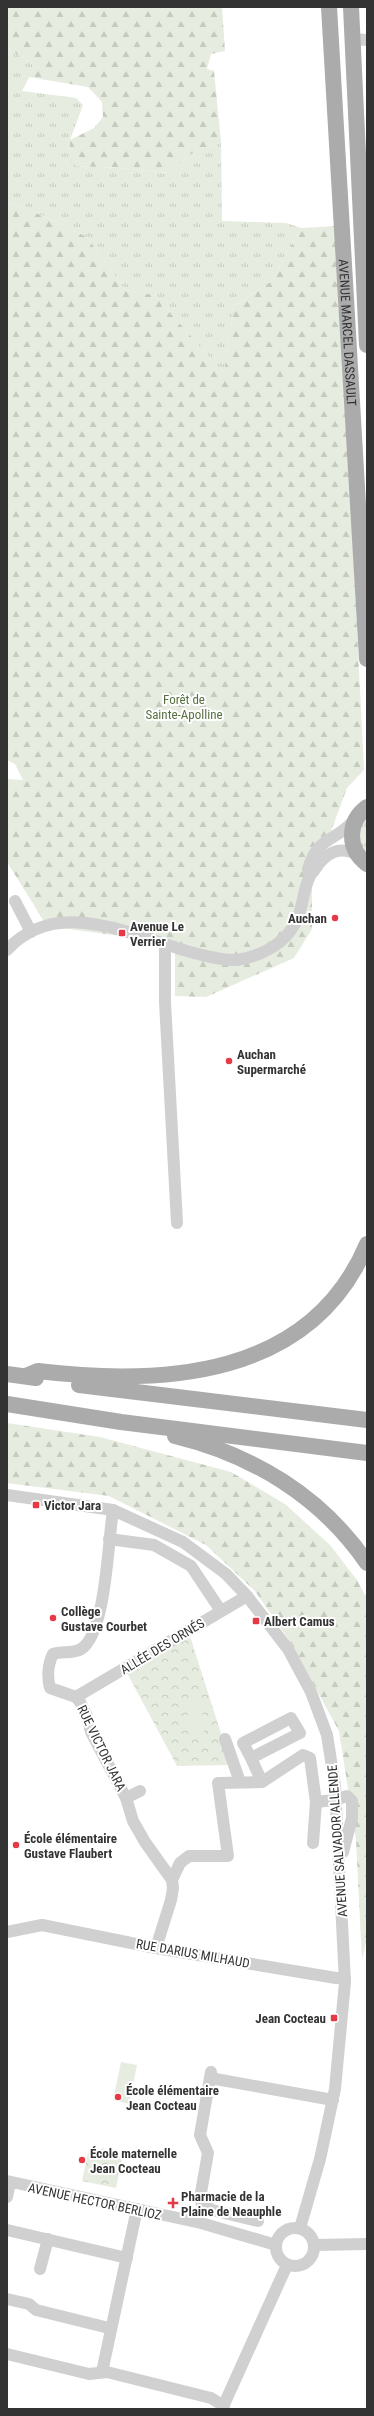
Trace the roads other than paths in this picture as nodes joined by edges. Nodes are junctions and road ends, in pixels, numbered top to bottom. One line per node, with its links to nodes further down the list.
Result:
1 (329, 7): 5 (main road, AVENUE MARCEL DASSAULT)
2 (350, 7): 3 (main road, AVENUE MARCEL DASSAULT)
3 (360, 40): 4 (main road, AVENUE MARCEL DASSAULT)
4 (367, 345)
5 (367, 659)
6 (364, 810): 7 (main road); 8 (street)
7 (362, 860): 8 (street)
8 (310, 874): 11 (street)
9 (15, 901): 10 (street)
10 (31, 932): 11 (street); 12 (street)
11 (165, 944): 13 (street)
12 (7, 950)
13 (177, 1223)
14 (367, 1244): 16 (main road)
15 (7, 1374): 16 (main road)
16 (26, 1376): 18 (main road)
17 (7, 1404): 19 (main road)
18 (367, 1420)
19 (121, 1422): 20 (main road); 24 (main road)
20 (367, 1453)
21 (7, 1495): 22 (street, AVENUE SALVADOR ALLENDE)
22 (113, 1510): 23 (street, RUE VICTOR JARA); 25 (street, AVENUE SALVADOR ALLENDE)
23 (109, 1539): 26 (street); 27 (street, RUE VICTOR JARA)
24 (367, 1563)
25 (247, 1596): 26 (street, ALLÉE DES ORNÉS); 34 (street, AVENUE SALVADOR ALLENDE)
26 (221, 1611): 27 (street, ALLÉE DES ORNÉS)
27 (76, 1697): 33 (street, RUE VICTOR JARA)
28 (225, 1739): 30 (street)
29 (251, 1758): 31 (street)
30 (240, 1782): 31 (street); 38 (street)
31 (262, 1782): 35 (street)
32 (140, 1791): 33 (street)
33 (126, 1798): 38 (street, RUE VICTOR JARA)
34 (334, 1800): 35 (street); 37 (street, AVENUE SALVADOR ALLENDE); 37 (street)
35 (316, 1802): 36 (street)
36 (313, 1843)
37 (340, 1863): 41 (street, AVENUE SALVADOR ALLENDE)
38 (172, 1880): 40 (street)
39 (7, 1932): 40 (street, RUE DARIUS MILHAUD)
40 (156, 1948): 41 (street, RUE DARIUS MILHAUD)
41 (345, 1978): 42 (street, AVENUE SALVADOR ALLENDE)
42 (333, 2100): 45 (street); 48 (street, AVENUE SALVADOR ALLENDE)
43 (9, 2182): 44 (street); 46 (street, AVENUE HECTOR BERLIOZ)
44 (7, 2197)
45 (202, 2204): 47 (street); 50 (street)
46 (138, 2209): 47 (street, AVENUE HECTOR BERLIOZ); 55 (street)
47 (197, 2222): 50 (street, AVENUE HECTOR BERLIOZ)
48 (300, 2228): 53 (street); 54 (street)
49 (7, 2230): 51 (street)
50 (246, 2236): 53 (street, AVENUE HECTOR BERLIOZ)
51 (48, 2240): 55 (street); 57 (street)
52 (367, 2244): 54 (street)
53 (276, 2245): 56 (street)
54 (315, 2245): 56 (street)
55 (127, 2258): 61 (street)
56 (287, 2265): 62 (street)
57 (40, 2270)
58 (7, 2298): 59 (street)
59 (109, 2328)
60 (7, 2354): 61 (street)
61 (102, 2372): 62 (street)
62 (223, 2407)

